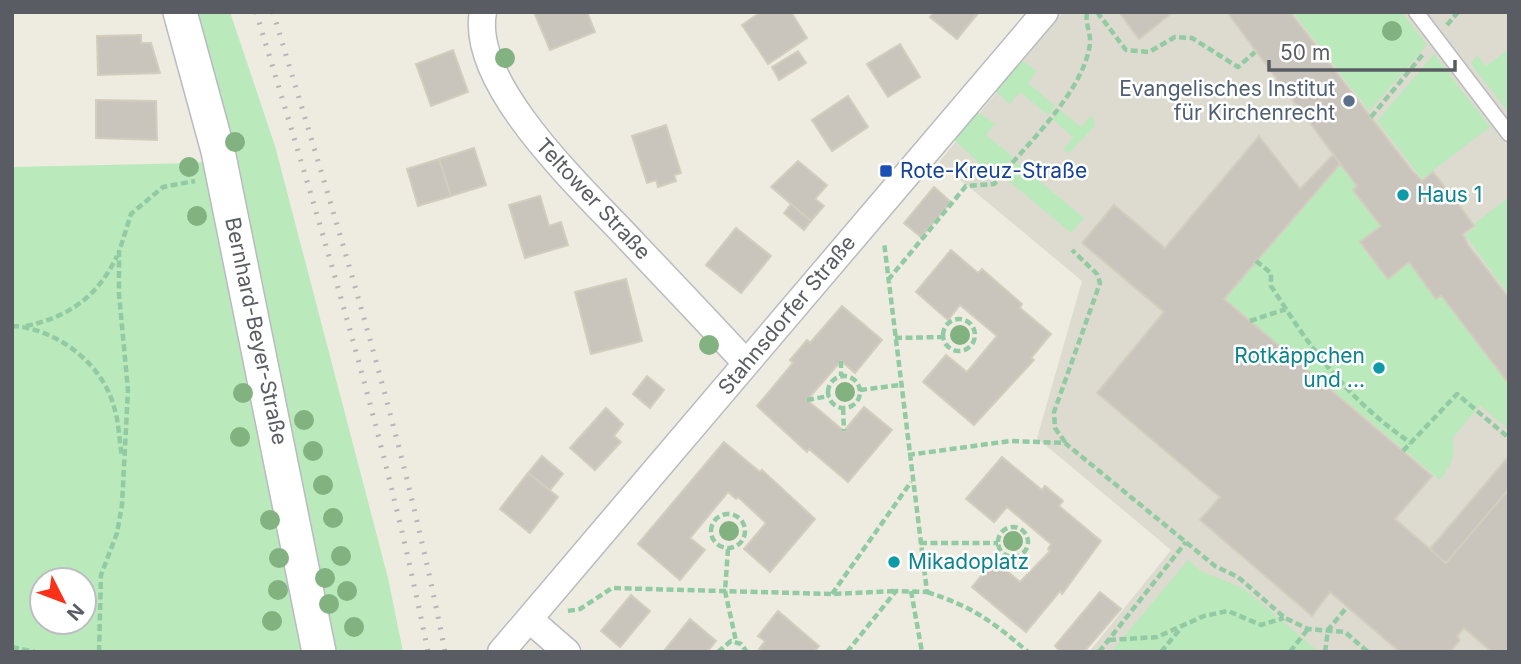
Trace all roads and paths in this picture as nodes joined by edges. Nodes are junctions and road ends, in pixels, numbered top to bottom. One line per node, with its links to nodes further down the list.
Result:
1 (180, 12): 11 (street, Bernhard-Beyer-Straße)
2 (483, 12): 24 (street, Teltower Straße)
3 (1045, 12): 12 (street, Stahnsdorfer Straße)
4 (1087, 12): 16 (path)
5 (1097, 12): 8 (path)
6 (1416, 12): 7 (lane)
7 (1436, 38): 9 (path); 10 (lane)
8 (1255, 52)
9 (1371, 117)
10 (1509, 134)
11 (223, 175): 14 (path); 59 (street, Bernhard-Beyer-Straße)
12 (868, 219): 16 (path); 24 (street, Stahnsdorfer Straße)
13 (1072, 250): 33 (path)
14 (119, 252): 20 (path); 37 (path)
15 (1256, 261): 17 (path)
16 (888, 280): 22 (path)
17 (1286, 309): 18 (path); 34 (path)
18 (1250, 321)
19 (12, 326): 20 (path)
20 (23, 326): 37 (path)
21 (943, 337): 21 (path); 22 (path)
22 (895, 338): 26 (path)
23 (841, 361): 25 (path)
24 (747, 363): 50 (street, Stahnsdorfer Straße)
25 (841, 376): 27 (path); 28 (path)
26 (900, 386): 27 (path); 36 (path)
27 (860, 390): 30 (path)
28 (829, 396): 29 (path); 30 (path)
29 (807, 400)
30 (843, 408): 31 (path)
31 (844, 431)
32 (1509, 438): 34 (path)
33 (1065, 443): 36 (path); 39 (path)
34 (1411, 443): 35 (path)
35 (1403, 451)
36 (908, 455): 38 (path)
37 (124, 467): 58 (path)
38 (911, 481): 40 (path); 47 (path)
39 (1186, 542): 49 (path); 54 (path)
40 (920, 543): 41 (path); 46 (path)
41 (998, 543): 41 (path)
42 (728, 549): 42 (path); 43 (path)
43 (725, 591): 47 (path); 50 (path); 55 (path)
44 (896, 591): 45 (path); 47 (path); 64 (path)
45 (911, 592): 46 (path); 65 (path)
46 (927, 592): 66 (path)
47 (832, 594)
48 (1347, 607): 53 (path)
49 (1285, 618): 51 (path); 52 (path)
50 (529, 619): 60 (street, Stahnsdorfer Straße); 61 (street)
51 (1181, 628): 54 (path); 68 (path)
52 (1308, 629): 53 (path); 69 (path)
53 (1328, 631): 70 (path); 71 (path)
54 (1109, 640): 67 (path)
55 (736, 641): 62 (path); 63 (path)
56 (12, 647): 57 (path)
57 (35, 652)
58 (99, 652)
59 (318, 652)
60 (501, 652)
61 (567, 652)
62 (718, 652)
63 (747, 652)
64 (847, 652)
65 (922, 652)
66 (1028, 652)
67 (1099, 652)
68 (1161, 652)
69 (1290, 652)
70 (1325, 652)
71 (1368, 652)

